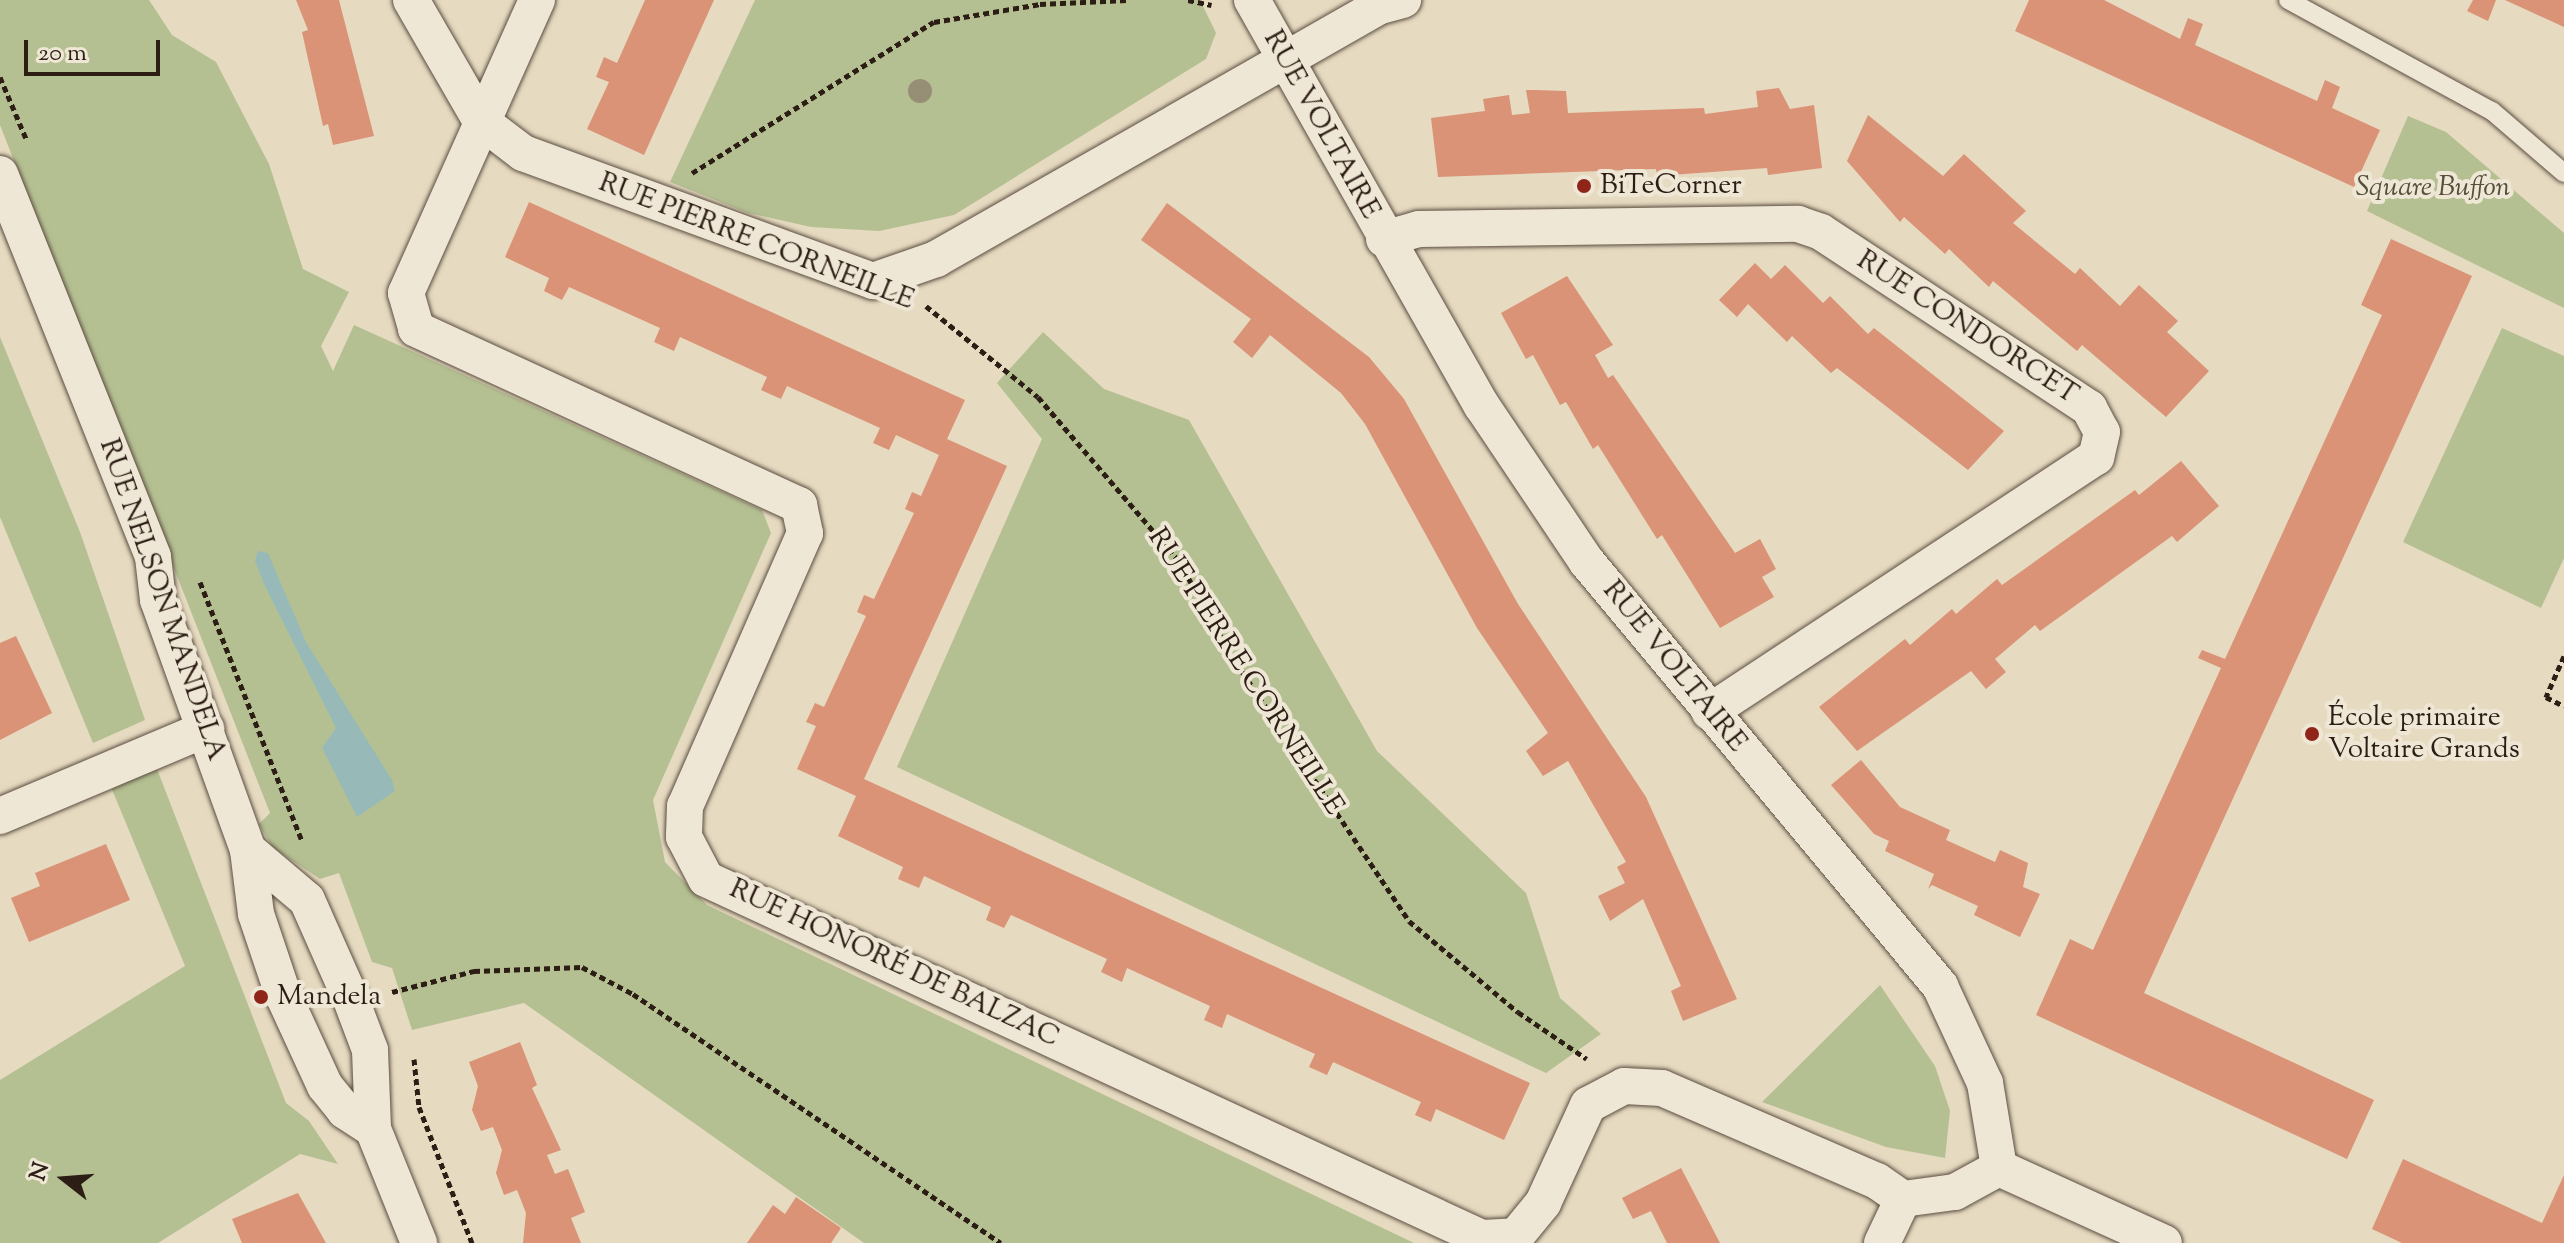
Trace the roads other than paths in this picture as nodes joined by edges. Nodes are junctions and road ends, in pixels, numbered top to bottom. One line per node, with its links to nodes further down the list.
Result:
1 (411, 0): 7 (street, RUE PIERRE CORNEILLE)
2 (537, 0): 7 (street)
3 (1252, 0): 6 (street, RUE VOLTAIRE)
4 (1403, 0): 6 (street)
5 (2288, 0): 8 (lane)
6 (1285, 59): 7 (street, RUE PIERRE CORNEILLE); 10 (street, RUE VOLTAIRE)
7 (481, 121): 17 (street, RUE HONORÉ DE BALZAC)
8 (2564, 173)
9 (0, 174): 12 (street, RUE NELSON MANDELA)
10 (1384, 239): 11 (street, RUE VOLTAIRE); 11 (street, RUE CONDORCET)
11 (1709, 712): 16 (street, RUE VOLTAIRE)
12 (206, 729): 13 (street); 14 (street, RUE NELSON MANDELA)
13 (0, 816)
14 (248, 850): 15 (street, RUE NELSON MANDELA); 15 (street)
15 (373, 1129): 18 (street)
16 (1999, 1168): 17 (street); 20 (street)
17 (1903, 1199): 19 (street)
18 (419, 1243)
19 (1882, 1243)
20 (2164, 1243)

